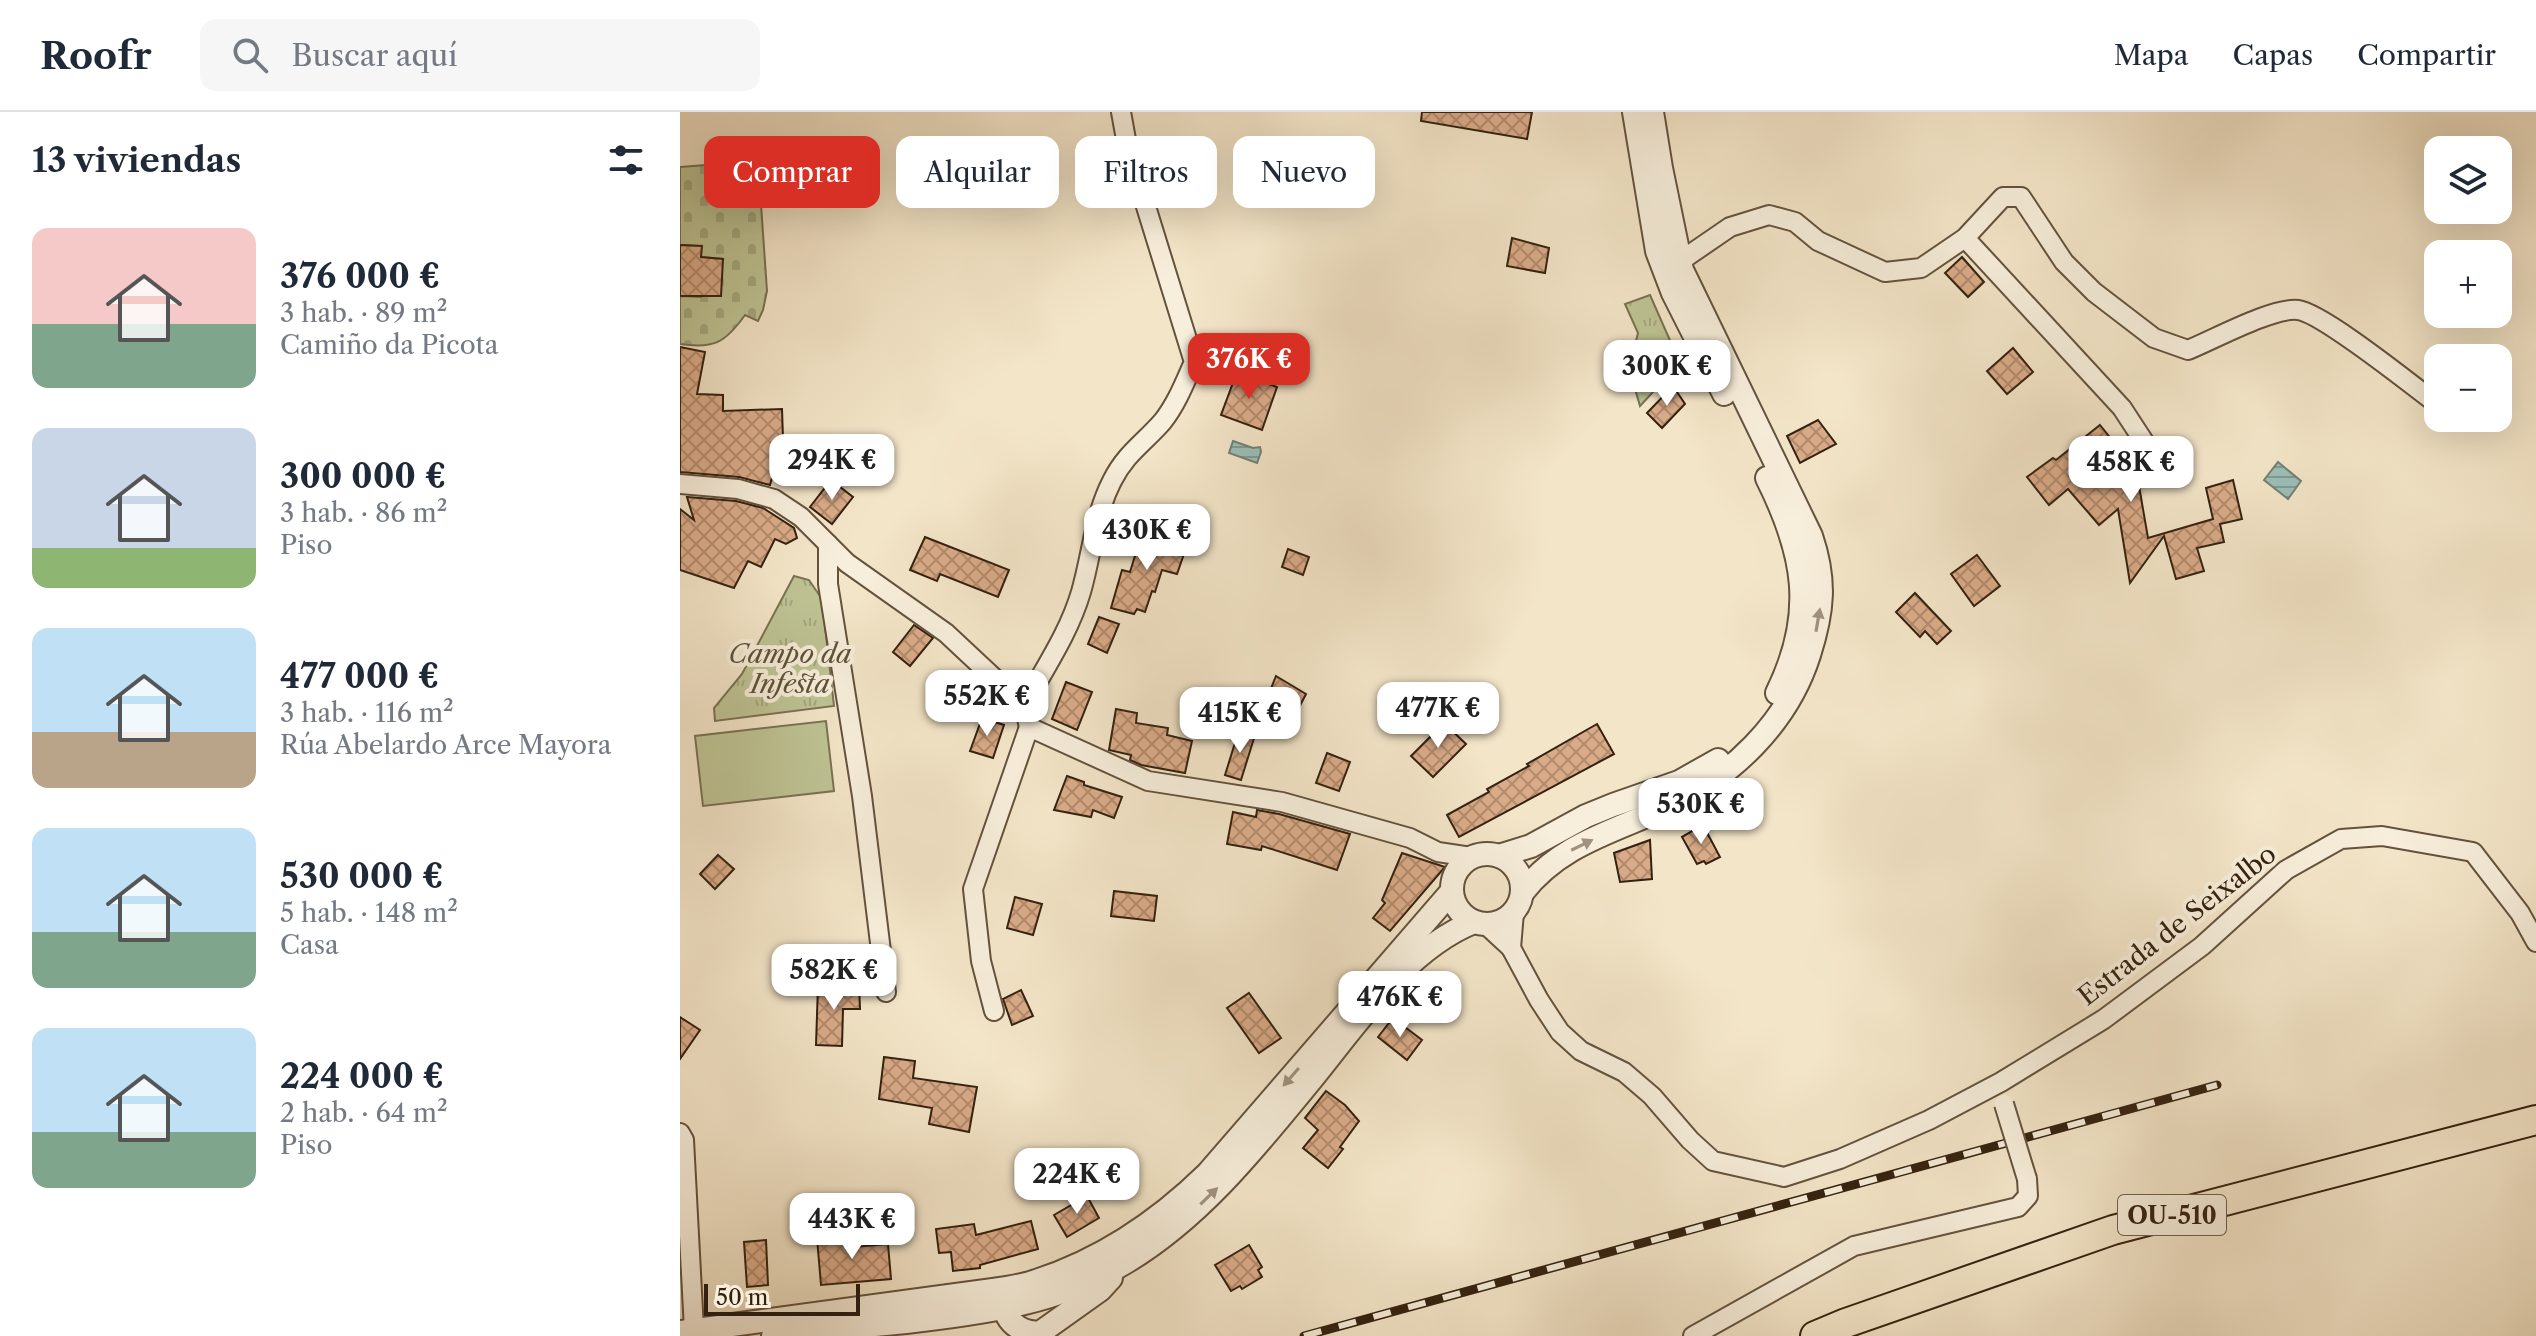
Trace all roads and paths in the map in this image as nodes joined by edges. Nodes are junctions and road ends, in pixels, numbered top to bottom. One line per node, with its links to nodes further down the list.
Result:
1 (1121, 112): 11 (street)
2 (1634, 112): 4 (street)
3 (1652, 112): 6 (street)
4 (1637, 140): 6 (street); 13 (street)
5 (1965, 238): 6 (street); 7 (street); 8 (street)
6 (1678, 254): 15 (street, one-way to 6)
7 (2424, 394)
8 (2154, 457)
9 (680, 484): 10 (street)
10 (828, 544): 11 (street); 19 (street)
11 (1024, 706): 12 (street)
12 (1029, 727): 14 (street); 20 (street)
13 (1499, 856): 14 (street); 15 (street)
14 (1460, 873): 16 (street); 24 (street, one-way to 24)
15 (1518, 902): 16 (street); 18 (street)
16 (1480, 923): 18 (street); 25 (street, one-way to 16)
17 (2536, 942): 21 (street, Estrada de Seixalbo)
18 (1511, 948): 21 (street, Estrada de Seixalbo)
19 (886, 992)
20 (994, 1011)
21 (2001, 1082): 32 (street, bridge)
22 (2536, 1120): 33 (main road, OU-510)
23 (680, 1133): 30 (street)
24 (1181, 1199): 26 (street); 27 (street)
25 (1125, 1263): 26 (street); 29 (street)
26 (1049, 1292): 28 (street); 29 (street)
27 (912, 1301): 28 (street); 30 (street)
28 (1004, 1304): 29 (street); 31 (street)
29 (1053, 1323)
30 (687, 1331)
31 (773, 1336)
32 (1693, 1336)
33 (1815, 1336)

